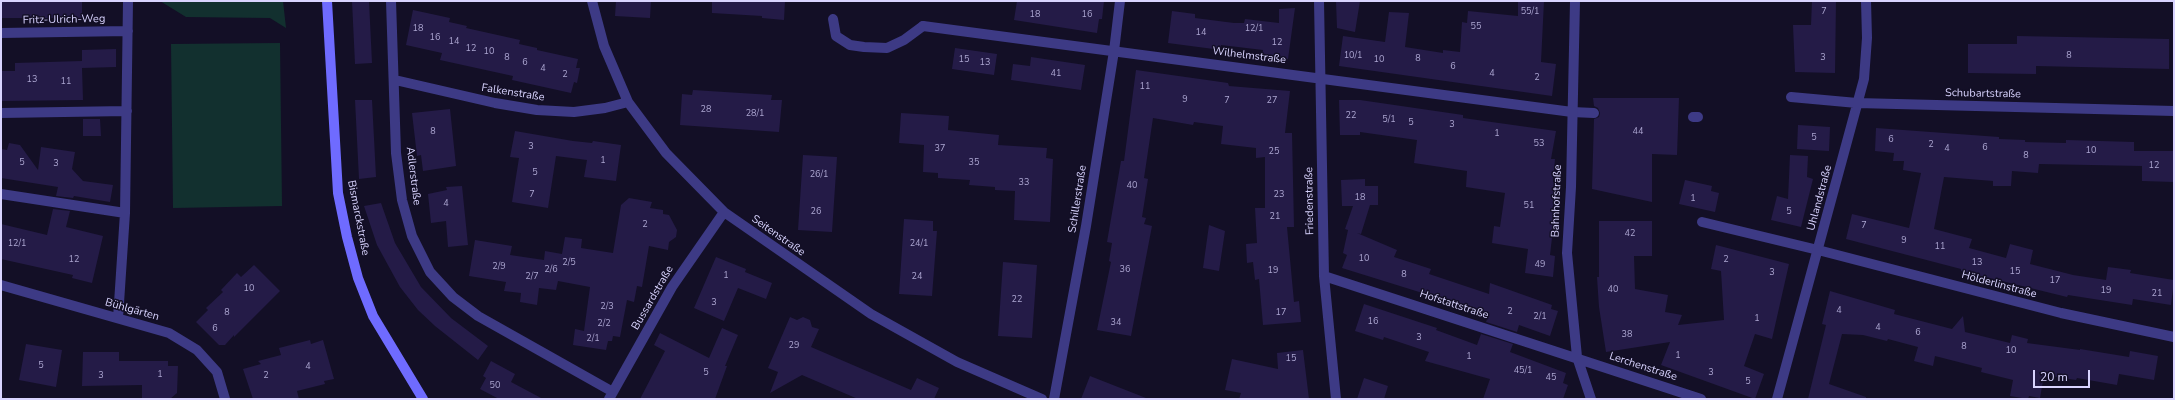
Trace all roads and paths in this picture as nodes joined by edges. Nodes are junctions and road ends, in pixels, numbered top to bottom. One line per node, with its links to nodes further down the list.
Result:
1 (128, 1): 10 (street)
2 (328, 1): 35 (street, Bismarckstraße)
3 (391, 1): 14 (street, Adlerstraße)
4 (592, 1): 16 (street, Seitenstraße)
5 (1120, 1): 12 (street, Schillerstraße)
6 (1319, 1): 13 (street, Friedenstraße)
7 (1575, 1): 20 (street, Bahnhofstraße)
8 (1866, 1): 17 (street, Uhlandstraße)
9 (833, 19): 12 (street, Wilhelmstraße)
10 (128, 31): 11 (street, Fritz-Ulrich-Weg); 18 (street)
11 (1, 33)
12 (1114, 51): 13 (street, Wilhelmstraße); 37 (street, Schillerstraße)
13 (1319, 78): 20 (street, Wilhelmstraße); 28 (street, Friedenstraße)
14 (395, 80): 16 (street, Falkenstraße); 33 (street, Adlerstraße)
15 (1791, 96): 17 (street, Schubartstraße)
16 (628, 102): 24 (street, Seitenstraße)
17 (1857, 103): 19 (street, Schubartstraße); 27 (street, Uhlandstraße)
18 (127, 111): 21 (street); 25 (street)
19 (2174, 111)
20 (1572, 112): 22 (street, Wilhelmstraße); 32 (street, Bahnhofstraße)
21 (1, 113)
22 (1594, 113)
23 (1, 194): 25 (street)
24 (724, 212): 33 (street, Bussardstraße); 36 (street, Seitenstraße)
25 (125, 214): 30 (street)
26 (1702, 222): 27 (street, Hölderlinstraße)
27 (1818, 250): 31 (street, Hölderlinstraße); 41 (street, Uhlandstraße)
28 (1324, 276): 32 (street, Hofstattstraße); 38 (street, Friedenstraße)
29 (1, 285): 30 (street, Bühlgärten)
30 (118, 318): 34 (street, Bühlgärten)
31 (2174, 337)
32 (1577, 357): 39 (street, Bahnhofstraße); 40 (street, Lerchenstraße)
33 (611, 396)
34 (226, 399)
35 (423, 399)
36 (1042, 399)
37 (1054, 399)
38 (1336, 399)
39 (1591, 399)
40 (1701, 399)
41 (1777, 399)

